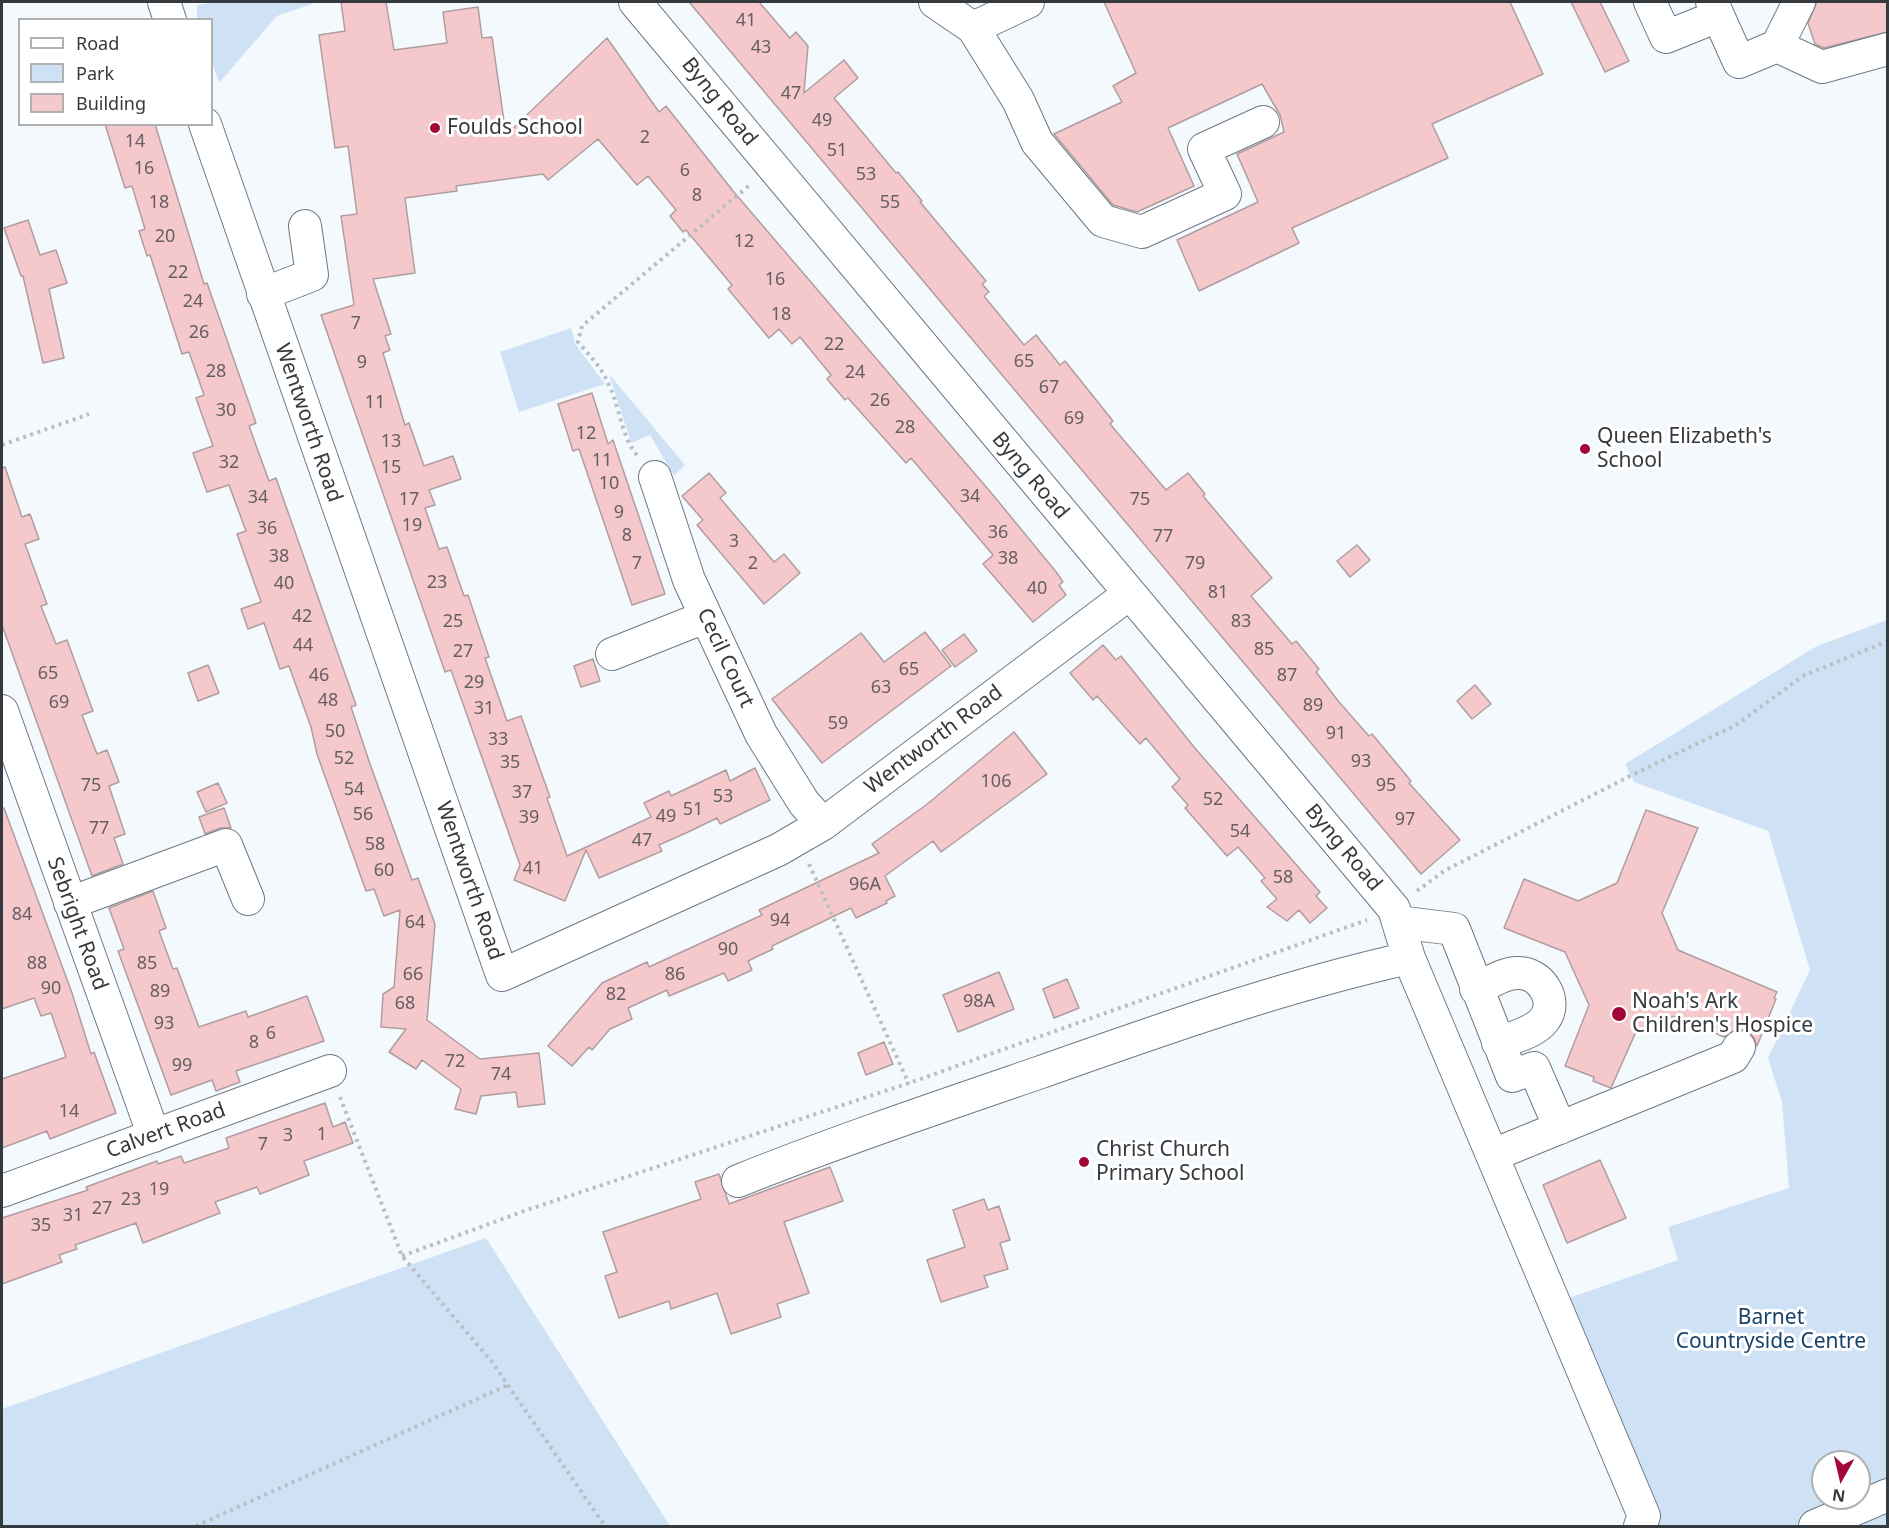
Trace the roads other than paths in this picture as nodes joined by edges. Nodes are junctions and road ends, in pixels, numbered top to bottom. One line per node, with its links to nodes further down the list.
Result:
1 (164, 2): 8 (street)
2 (935, 2): 9 (street)
3 (1028, 2): 9 (street)
4 (1650, 2): 7 (street)
5 (1799, 2): 10 (street)
6 (642, 4): 17 (street, Byng Road)
7 (1715, 9): 10 (street)
8 (169, 18)
9 (973, 28): 12 (street)
10 (1778, 46): 11 (street)
11 (1887, 50)
12 (1263, 122)
13 (206, 126): 15 (street, Wentworth Road)
14 (305, 226): 15 (street)
15 (263, 294): 21 (street, Wentworth Road)
16 (655, 477): 18 (street, Cecil Court)
17 (1129, 594): 21 (street, Wentworth Road); 24 (street, Byng Road)
18 (705, 617): 19 (street); 21 (street, Cecil Court)
19 (612, 654)
20 (2, 711): 23 (street, Sebright Road)
21 (810, 831)
22 (248, 899): 23 (street)
23 (70, 903): 31 (street, Sebright Road)
24 (1396, 915): 25 (street, Byng Road); 26 (street)
25 (1409, 958): 32 (street, Byng Road); 33 (street)
26 (1476, 989): 27 (street); 27 (street)
27 (1498, 1043): 30 (street)
28 (1739, 1047): 30 (street)
29 (330, 1071): 31 (street, Calvert Road)
30 (1560, 1128): 32 (street)
31 (154, 1136): 34 (street, Calvert Road)
32 (1493, 1155): 36 (street, Byng Road)
33 (738, 1181)
34 (2, 1191)
35 (1887, 1495): 37 (street)
36 (1640, 1527)
37 (1815, 1527)

